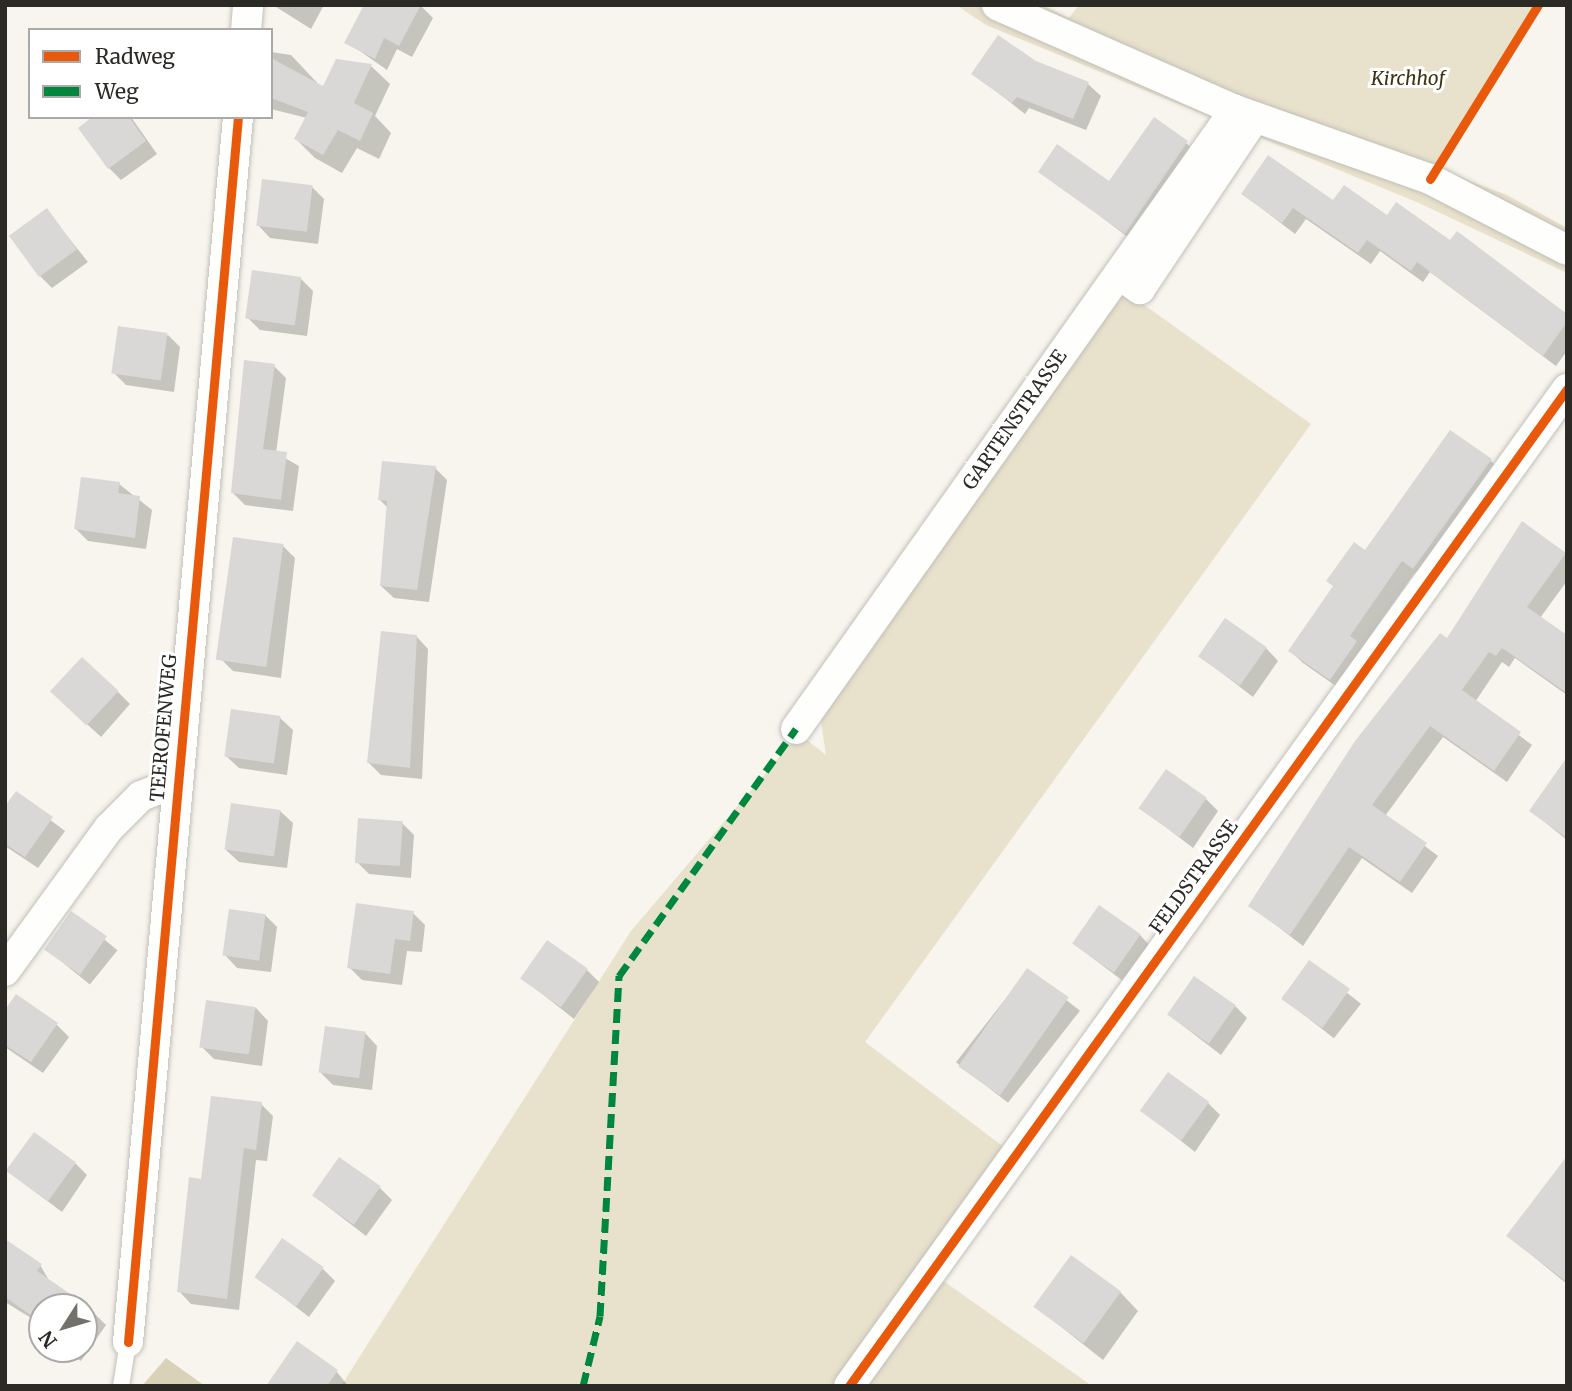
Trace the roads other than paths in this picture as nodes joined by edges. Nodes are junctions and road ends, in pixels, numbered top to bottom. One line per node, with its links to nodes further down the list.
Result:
1 (248, 5): 3 (street)
2 (997, 5): 4 (street)
3 (246, 28)
4 (1245, 114): 6 (street); 8 (street, GARTENSTRASSE)
5 (238, 119): 9 (street, TEEROFENWEG)
6 (1567, 250)
7 (1567, 389): 13 (street, FELDSTRASSE)
8 (796, 729)
9 (177, 782): 10 (street); 11 (street, TEEROFENWEG)
10 (5, 971)
11 (128, 1342): 12 (lane, TEEROFENWEG)
12 (121, 1386)
13 (849, 1386)

